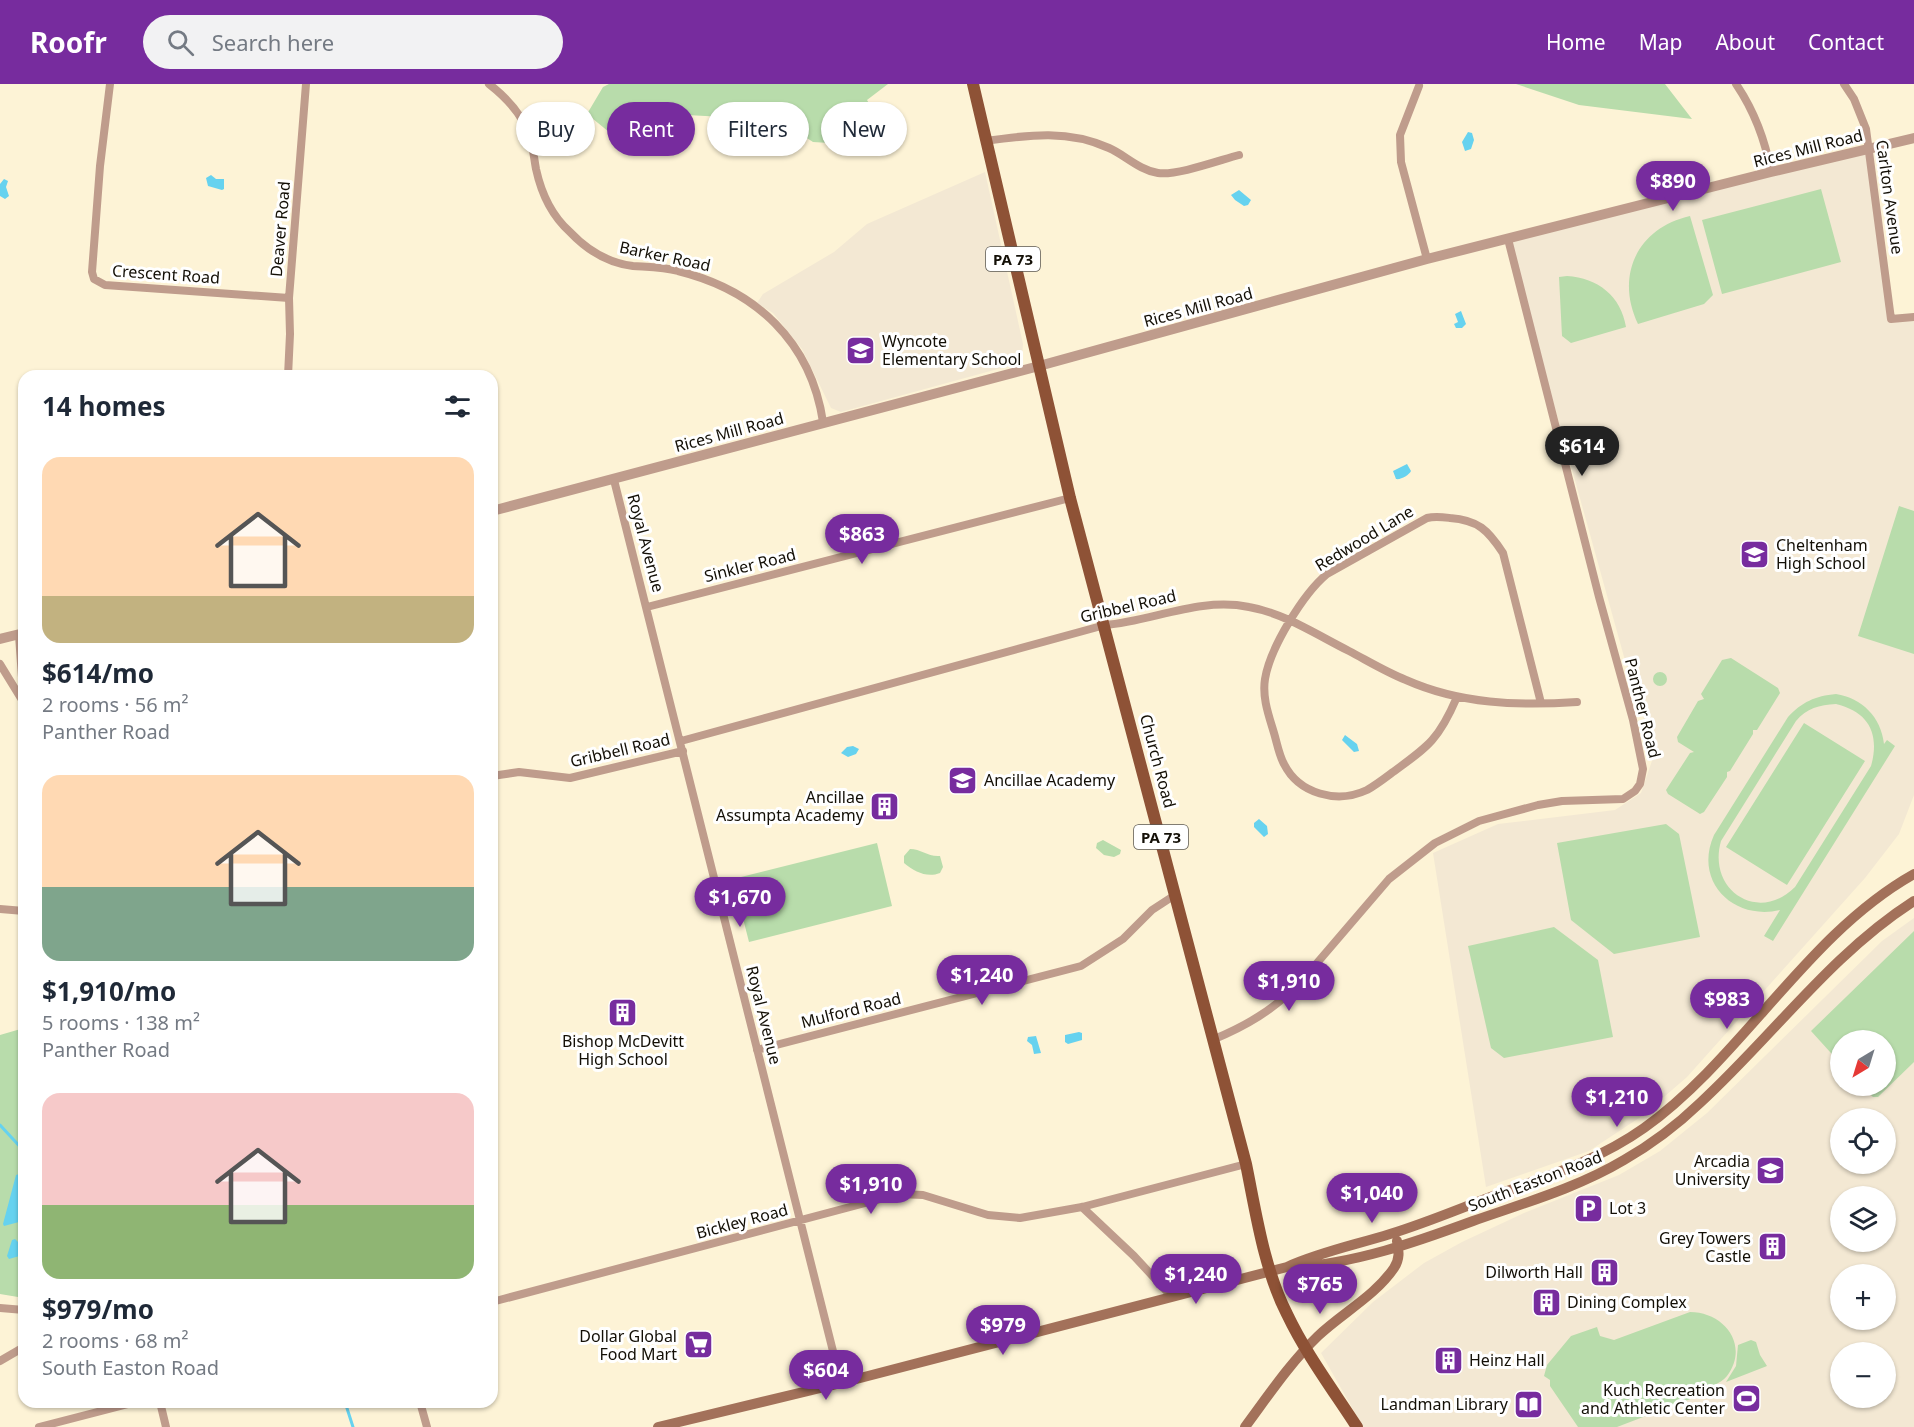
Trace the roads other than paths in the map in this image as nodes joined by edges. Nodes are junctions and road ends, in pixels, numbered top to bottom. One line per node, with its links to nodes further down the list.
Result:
1 (110, 84): 15 (street, Crescent Road)
2 (306, 84): 15 (street, Deaver Road)
3 (489, 84): 19 (street, Barker Road)
4 (973, 84): 9 (main road, Church Road / PA 73)
5 (1736, 84): 12 (street)
6 (1844, 84): 10 (street, Carlton Avenue)
7 (1419, 86): 14 (street)
8 (1914, 138): 10 (street, Rices Mill Road)
9 (986, 141): 11 (street); 17 (main road, Church Road / PA 73)
10 (1868, 148): 12 (street, Rices Mill Road); 16 (street, Carlton Avenue)
11 (1239, 155)
12 (1771, 172): 13 (street, Rices Mill Road)
13 (1508, 239): 14 (street, Rices Mill Road); 41 (street, Panther Road)
14 (1427, 259): 17 (street, Rices Mill Road)
15 (289, 298): 18 (street, Deaver Road)
16 (1914, 317)
17 (1039, 366): 19 (street, Rices Mill Road); 21 (main road, Church Road / PA 73)
18 (288, 370)
19 (823, 422): 20 (street, Rices Mill Road)
20 (614, 480): 22 (street, Rices Mill Road); 23 (street, Royal Avenue)
21 (1070, 498): 23 (street, Sinkler Road); 25 (main road, Church Road / PA 73)
22 (498, 509)
23 (647, 607): 33 (street, Royal Avenue)
24 (1290, 622): 25 (street, Gribbel Road); 30 (street, Gribbel Road); 30 (street, Redwood Lane); 32 (street, Redwood Lane)
25 (1105, 625): 33 (street, Gribbel Road); 37 (main road, Church Road / PA 73)
26 (18, 635): 27 (street)
27 (0, 639)
28 (0, 664): 29 (street)
29 (18, 696)
30 (1457, 697): 32 (street, Gribbel Road)
31 (1576, 702): 32 (street, Gribbel Road)
32 (1541, 704)
33 (681, 741): 34 (street, Royal Avenue)
34 (683, 751): 35 (street, Gribbell Road); 42 (street, Royal Avenue)
35 (498, 775)
36 (1914, 874): 43 (main road, South Easton Road)
37 (1176, 895): 41 (main road, Church Road / PA 73); 42 (street, Mulford Road)
38 (1914, 901): 44 (main road, South Easton Road)
39 (0, 909): 40 (street)
40 (18, 910)
41 (1212, 1040): 45 (main road, Church Road / PA 73)
42 (757, 1050): 47 (street, Royal Avenue)
43 (1708, 1071): 44 (main road); 48 (main road, South Easton Road)
44 (1720, 1083): 49 (main road, South Easton Road)
45 (1246, 1164): 46 (street, Bickley Road); 55 (main road, Church Road / PA 73)
46 (1082, 1207): 47 (street, Bickley Road); 51 (street)
47 (800, 1221): 52 (street, Bickley Road); 58 (street, Royal Avenue)
48 (1396, 1232): 49 (main road); 50 (main road, South Easton Road)
49 (1398, 1246): 50 (main road, South Easton Road); 55 (main road)
50 (1287, 1267): 51 (main road, South Easton Road)
51 (1172, 1297): 58 (main road, South Easton Road)
52 (498, 1300)
53 (0, 1308): 54 (street)
54 (18, 1310)
55 (1306, 1348): 67 (main road); 68 (main road, Church Road / PA 73)
56 (18, 1350): 57 (street)
57 (0, 1361)
58 (841, 1383): 62 (main road, South Easton Road)
59 (113, 1408): 63 (street)
60 (161, 1408): 64 (street)
61 (422, 1408): 65 (street)
62 (672, 1425): 66 (main road, South Easton Road)
63 (39, 1427)
64 (166, 1427)
65 (427, 1427)
66 (658, 1427)
67 (1245, 1427)
68 (1357, 1427)

